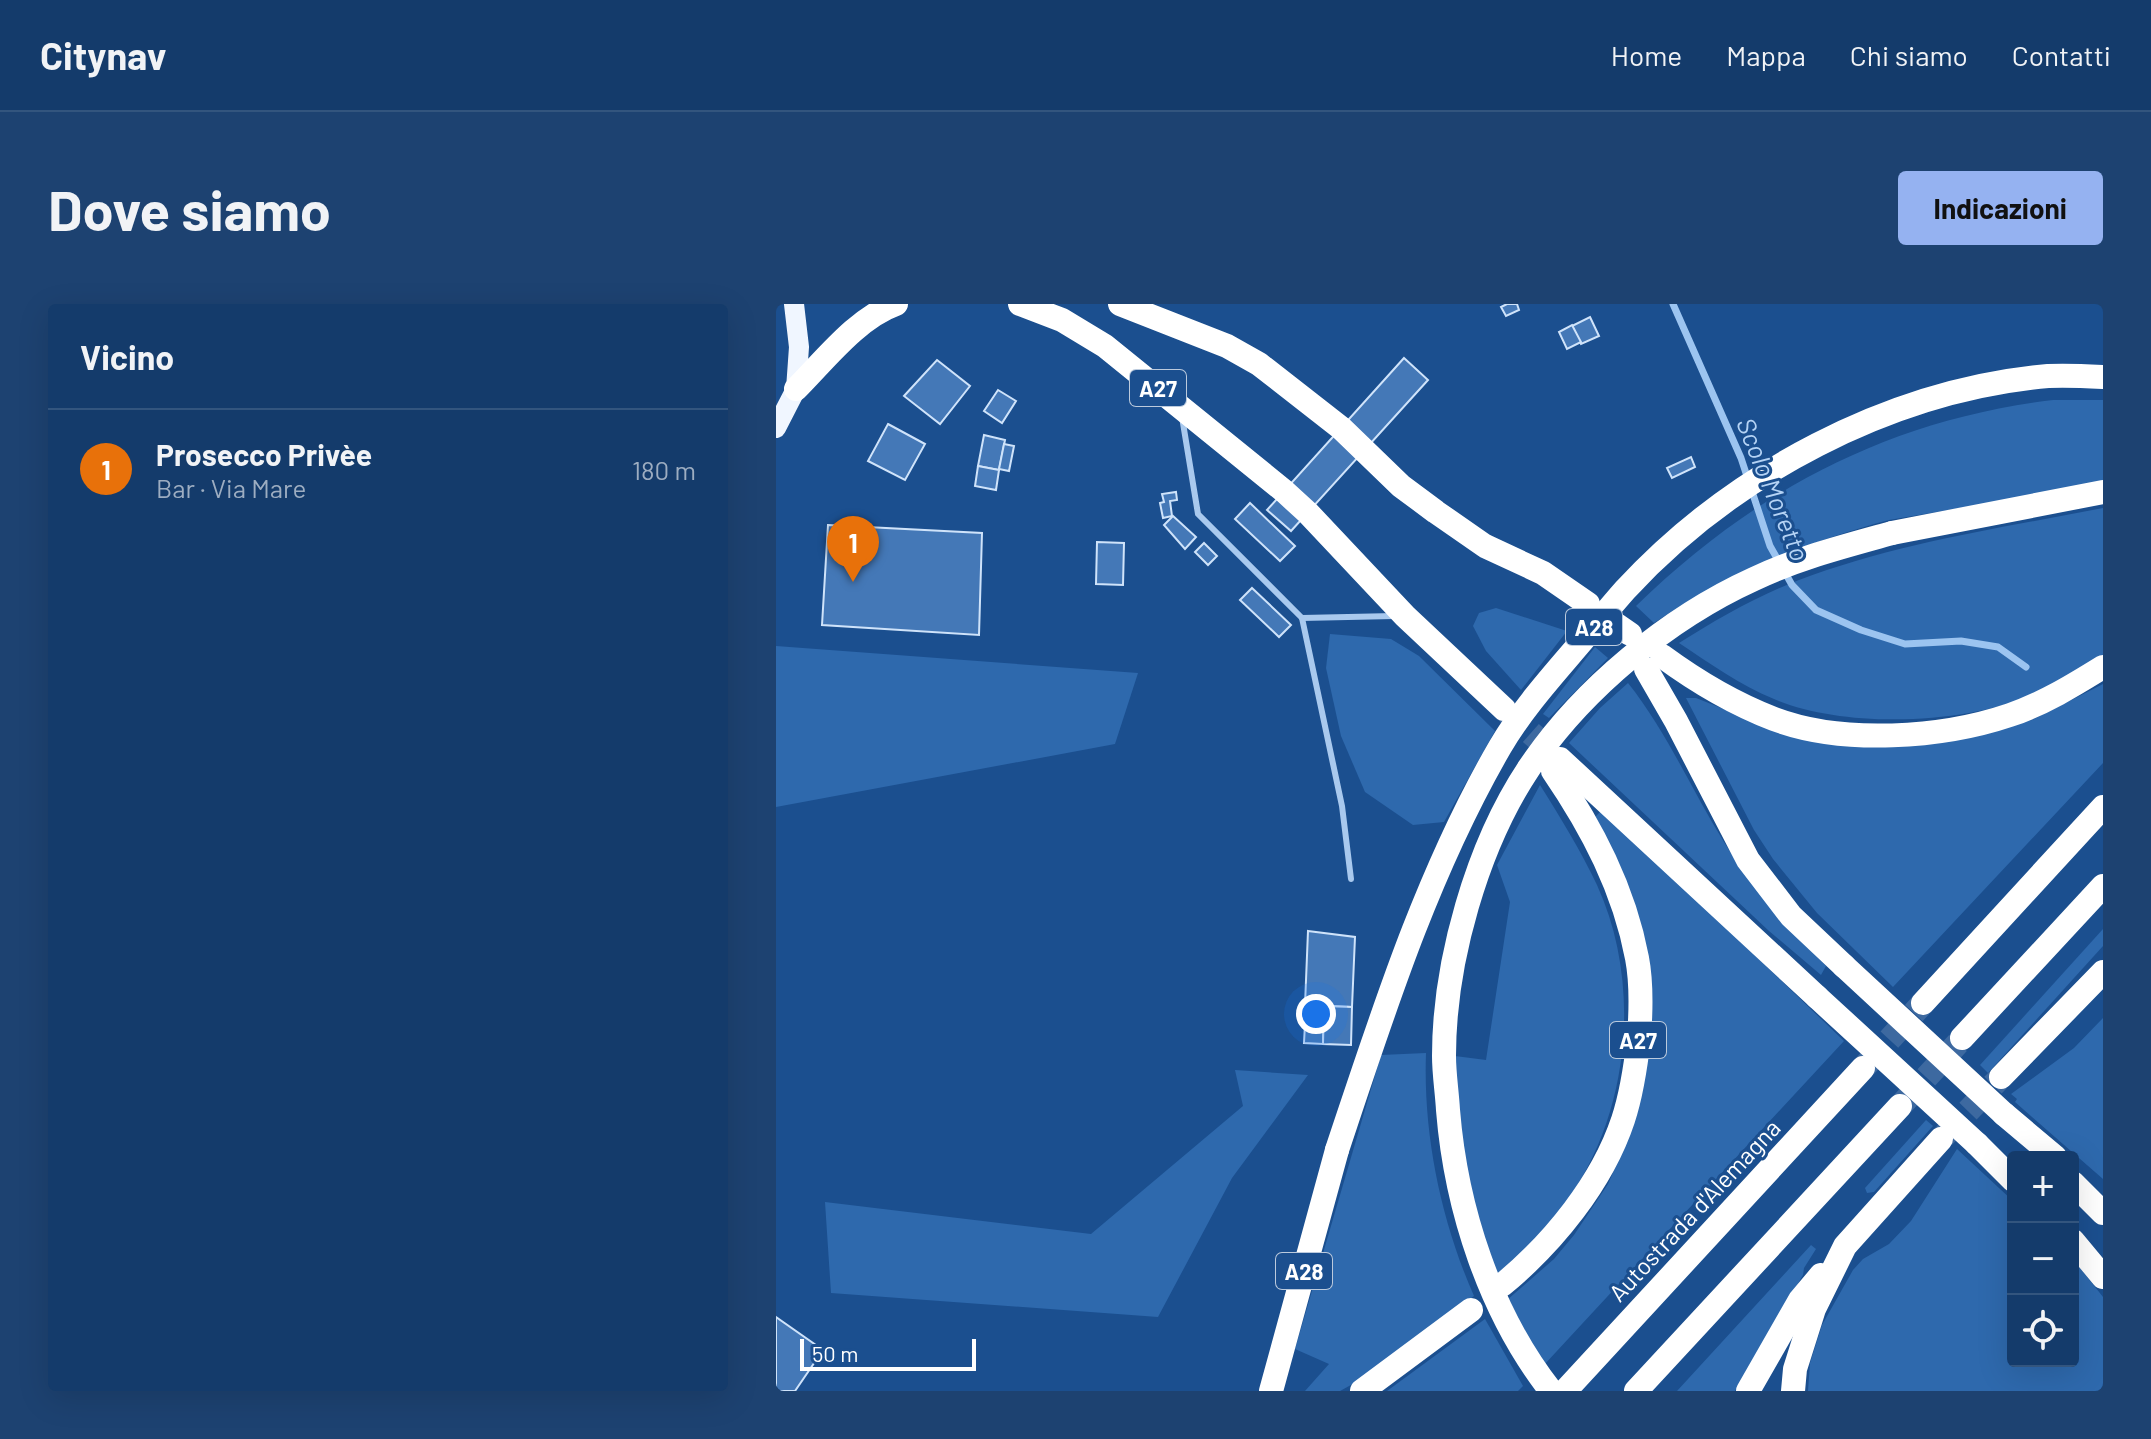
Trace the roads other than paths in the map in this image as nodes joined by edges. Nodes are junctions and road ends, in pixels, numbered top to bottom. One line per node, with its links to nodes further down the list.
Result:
1 (794, 304): 6 (main road)
2 (896, 304): 6 (highway)
3 (1020, 304): 7 (highway, A27)
4 (1120, 304): 10 (highway)
5 (2103, 377): 41 (highway, A28, bridge)
6 (796, 389): 8 (main road)
7 (1180, 406): 11 (highway, A27); 12 (lane)
8 (776, 428)
9 (2103, 492): 43 (highway, A28, bridge)
10 (1588, 604)
11 (1405, 616): 12 (lane); 14 (highway, A27)
12 (1302, 618): 16 (lane)
13 (2103, 667): 24 (highway, bridge)
14 (1504, 709)
15 (2103, 807): 19 (highway)
16 (1351, 879)
17 (2103, 886): 20 (highway)
18 (2103, 972): 22 (highway)
19 (1923, 1003)
20 (1962, 1038)
21 (1863, 1068): 40 (highway, Autostrada d'Alemagna)
22 (2001, 1077)
23 (1900, 1106): 44 (highway)
24 (2004, 1114): 26 (highway); 27 (highway)
25 (1941, 1139): 34 (highway)
26 (2041, 1151)
27 (2048, 1151)
28 (2007, 1172): 38 (highway, A27, bridge)
29 (2079, 1177): 31 (highway)
30 (2079, 1189): 32 (highway)
31 (2103, 1198)
32 (2103, 1213)
33 (2079, 1235): 36 (highway)
34 (1845, 1246): 45 (highway); 46 (highway)
35 (2079, 1248): 37 (highway)
36 (2103, 1261)
37 (2103, 1277)
38 (1502, 1285)
39 (1471, 1310): 42 (highway)
40 (1566, 1390)
41 (1271, 1391)
42 (1362, 1391)
43 (1551, 1391)
44 (1636, 1391)
45 (1748, 1391)
46 (1793, 1391)

